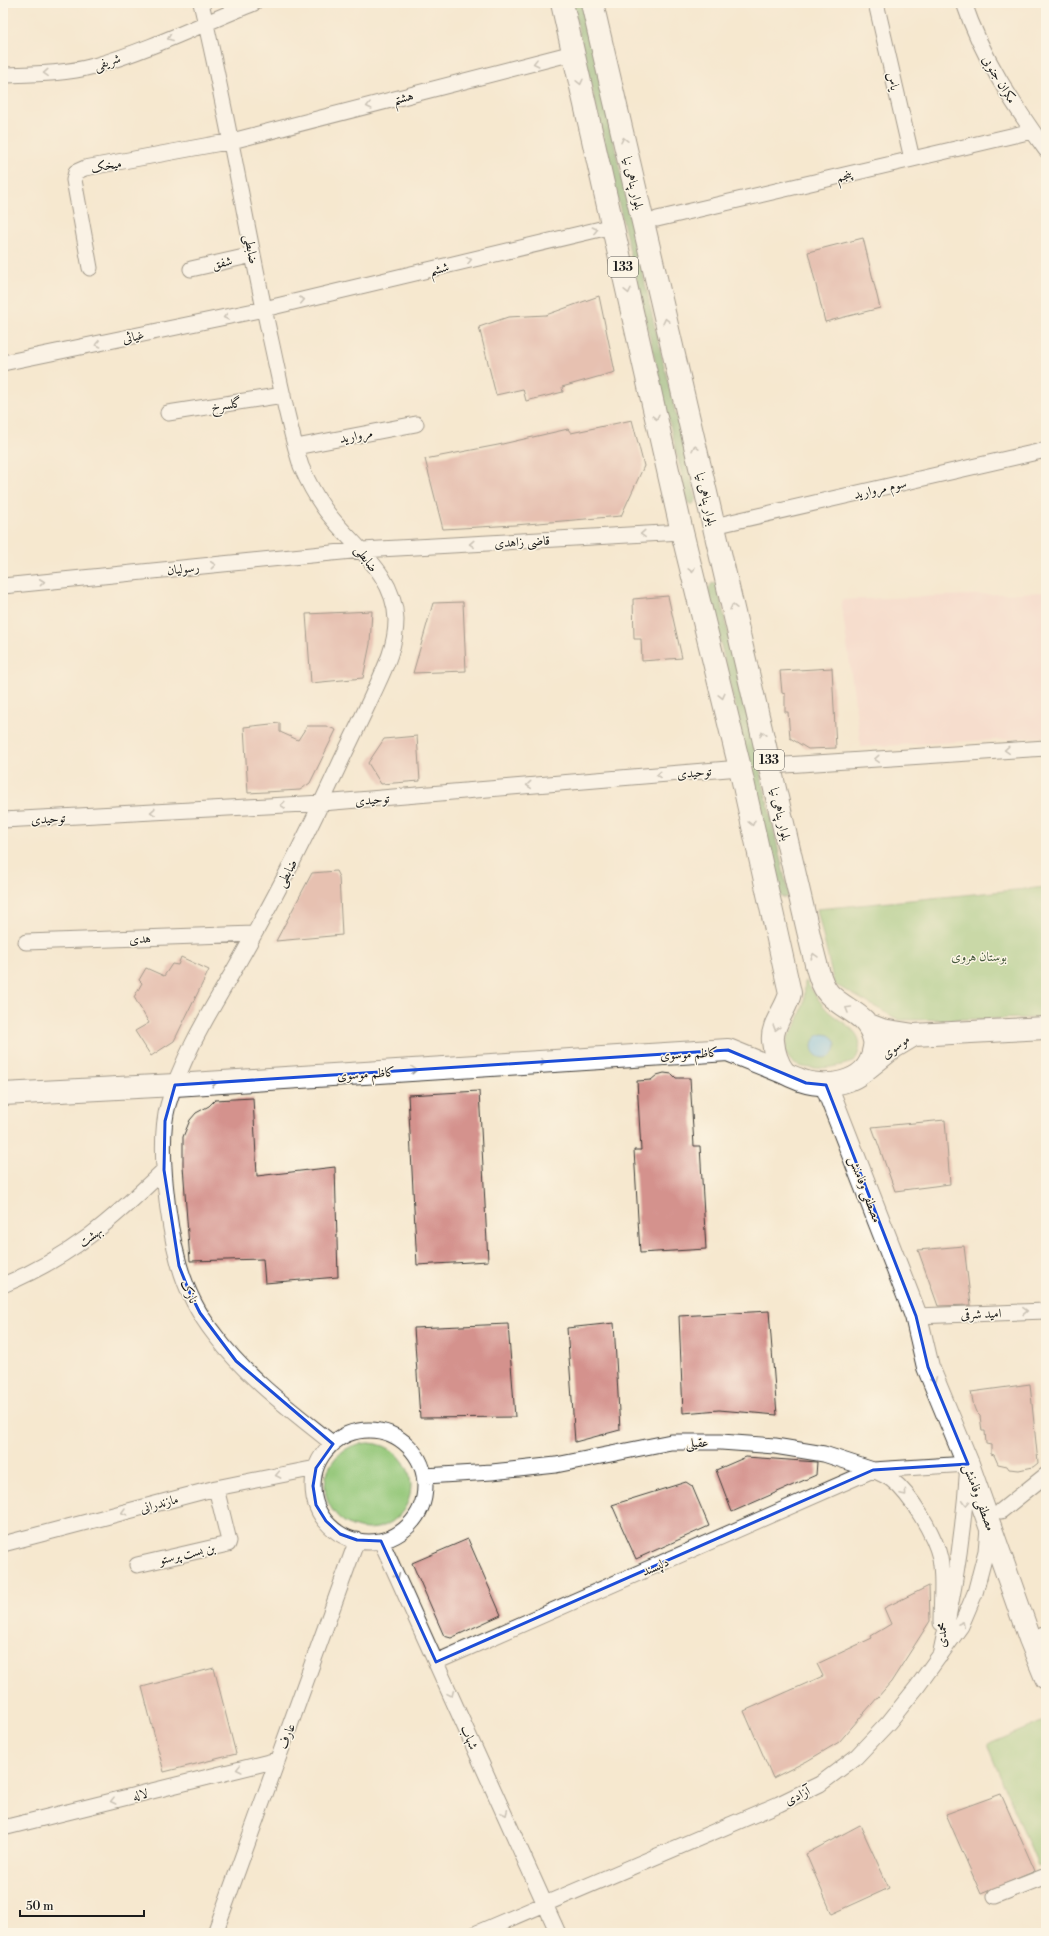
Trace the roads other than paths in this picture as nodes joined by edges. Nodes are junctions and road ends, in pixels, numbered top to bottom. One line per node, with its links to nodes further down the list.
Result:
1 (201, 3): 7 (street, ضابطی)
2 (254, 3): 7 (street, شریفی)
3 (562, 3): 8 (main road, 133)
4 (592, 3): 26 (main road, بلوار پناهی نیا / 133, one-way to 4)
5 (876, 3): 13 (street, یاس)
6 (964, 3): 10 (street, مکران جنوبی)
7 (206, 23): 9 (street, شریفی, one-way to 9); 11 (street, ضابطی)
8 (573, 53): 11 (street, هشتم, one-way to 11); 15 (main road, 133, one-way to 15)
9 (3, 75)
10 (1032, 131): 12 (street, مکران جنوبی); 13 (street, پنجم)
11 (232, 141): 16 (street, ضابطی); 17 (street, میخک)
12 (1046, 150)
13 (912, 159): 14 (street, پنجم)
14 (657, 219)
15 (614, 226): 19 (street, ششم, one-way to 15); 27 (main road, 133, one-way to 27)
16 (253, 255): 18 (street, شفق); 19 (street, ضابطی)
17 (90, 268)
18 (191, 269)
19 (264, 309): 20 (street, غیاثی, one-way to 20); 21 (street, ضابطی)
20 (3, 363)
21 (283, 395): 22 (street, گلسرخ); 24 (street, ضابطی)
22 (168, 412)
23 (416, 424): 24 (street, مروارید)
24 (296, 447): 28 (street, ضابطی)
25 (1046, 450): 26 (street, سوم مروارید)
26 (714, 526): 27 (main road); 31 (main road, بلوار پناهی نیا / 133, one-way to 26)
27 (682, 532): 28 (street, قاضی زاهدی, one-way to 28); 32 (main road, 133, one-way to 32)
28 (362, 550): 29 (street, رسولیان, one-way to 28); 33 (street, ضابطی)
29 (3, 586)
30 (1046, 748): 31 (street, one-way to 31)
31 (770, 766): 37 (main road, بلوار پناهی نیا / 133, one-way to 31)
32 (740, 768): 33 (street, توحیدی, one-way to 33); 41 (main road, 133, one-way to 41)
33 (322, 803): 34 (street, توحیدی, one-way to 34); 35 (street, ضابطی)
34 (3, 820)
35 (254, 934): 36 (street, هدی); 42 (street, ضابطی)
36 (26, 942)
37 (869, 1025): 39 (main road, موسوی); 40 (main road)
38 (1046, 1028): 39 (main road)
39 (914, 1035): 40 (main road, موسوی)
40 (864, 1070): 43 (main road, موسوی)
41 (785, 1073): 42 (main road, کاظم موسوی, one-way to 41); 43 (main road, موسوی)
42 (175, 1085): 44 (main road, کاظم موسوی); 45 (street, نازک)
43 (826, 1085): 48 (main road, مصطفی وفامنش)
44 (3, 1094)
45 (164, 1170): 46 (street, بهشت); 49 (street, نازک)
46 (3, 1285)
47 (1046, 1311): 48 (street, امید شرقی, one-way to 47)
48 (916, 1316): 50 (main road, مصطفی وفامنش, one-way to 50); 58 (main road, مصطفی وفامنش)
49 (333, 1444): 51 (street); 54 (street)
50 (968, 1464): 52 (street, عقیلی); 58 (main road, مصطفی وفامنش); 66 (street, محمدی, one-way to 66)
51 (316, 1468): 57 (street, مازندرانی, one-way to 57); 59 (street)
52 (873, 1470): 54 (street, عقیلی); 66 (street, محمدی, one-way to 66); 67 (street, دلپسند)
53 (1046, 1475): 56 (street)
54 (425, 1476): 60 (street)
55 (1046, 1481): 56 (street)
56 (1032, 1486): 58 (street)
57 (216, 1488): 61 (street, مازندرانی, one-way to 61); 63 (street, بن بست پرستو)
58 (995, 1516): 62 (street, آزادی); 64 (main road, مصطفی وفامنش); 65 (main road, مصطفی وفامنش)
59 (357, 1540): 60 (street); 69 (street, عارف)
60 (381, 1541): 67 (street, شهاب, one-way to 67)
61 (3, 1544)
62 (986, 1551): 64 (street); 66 (street, آزادی, one-way to 62)
63 (137, 1565)
64 (1010, 1580): 68 (main road, مصطفی وفامنش)
65 (1045, 1638)
66 (940, 1656): 73 (street, آزادی)
67 (436, 1662): 73 (street, شهاب, one-way to 73)
68 (1046, 1678)
69 (277, 1760): 70 (street, لاله, one-way to 70); 74 (street, عارف)
70 (3, 1828)
71 (1046, 1876): 72 (street)
72 (995, 1896)
73 (546, 1903): 75 (street, آزادی); 76 (street, شهاب)
74 (215, 1933)
75 (477, 1933)
76 (558, 1933)

